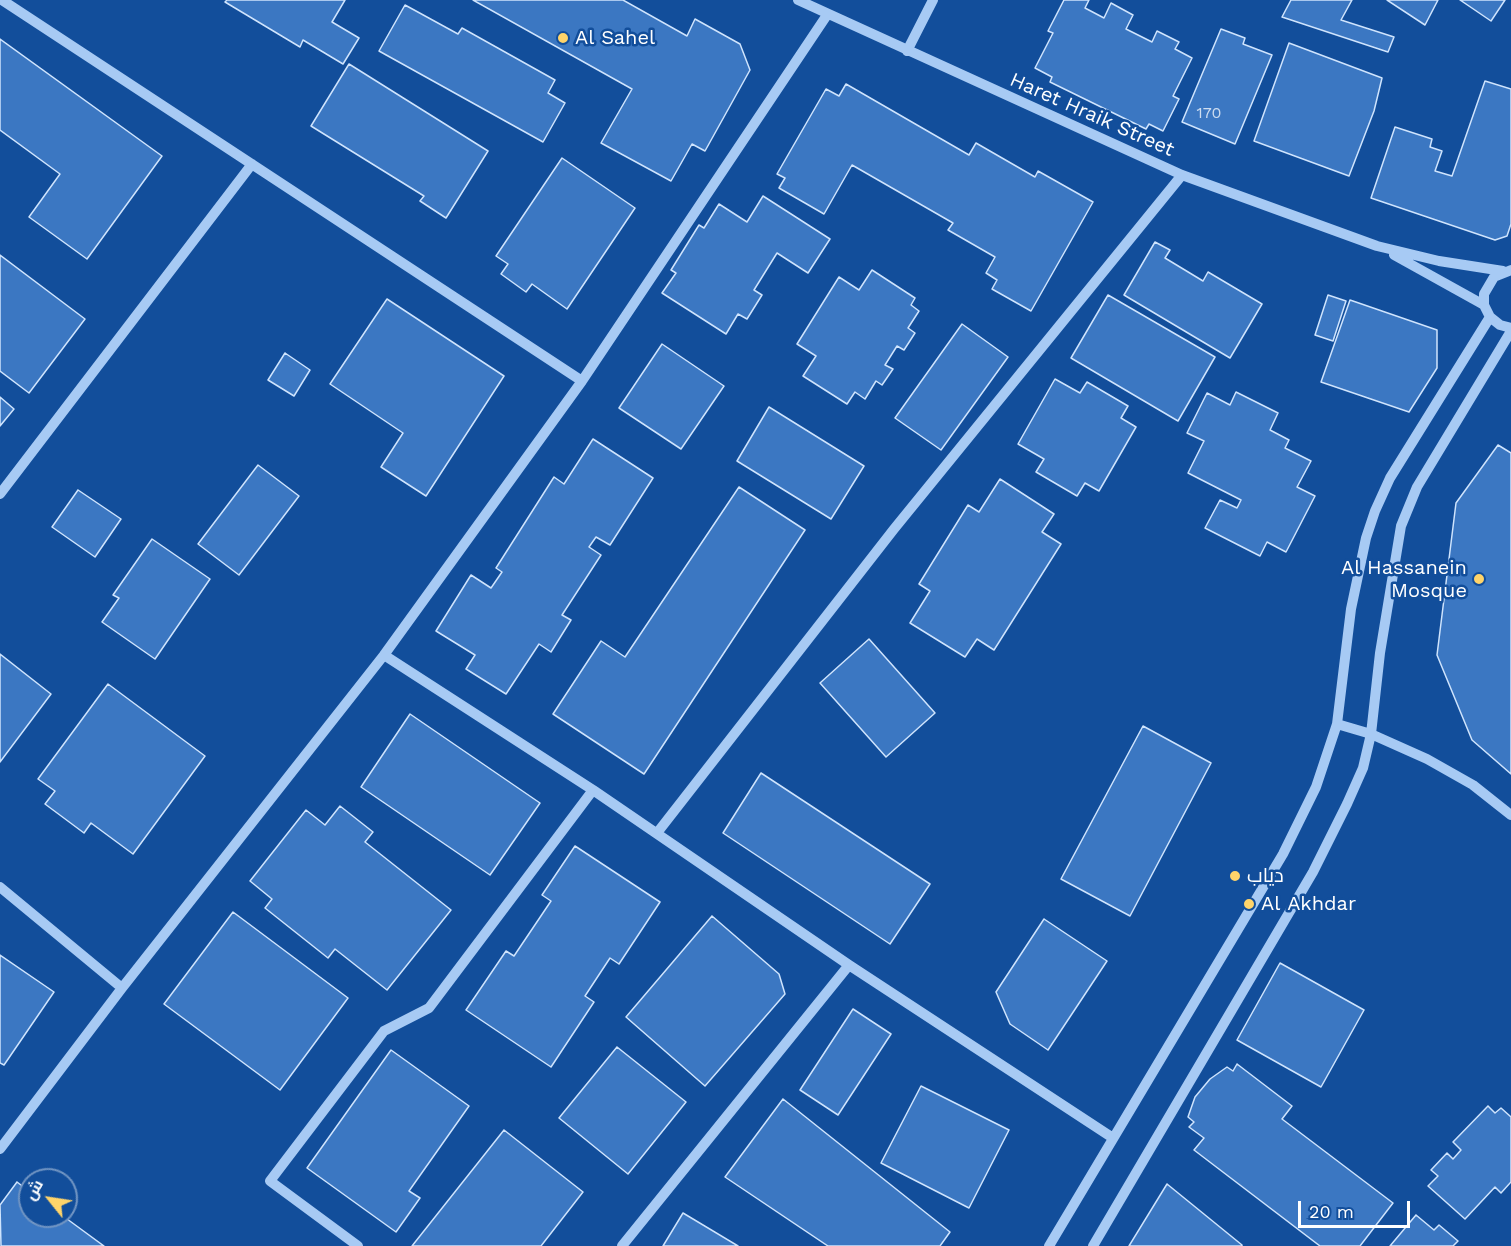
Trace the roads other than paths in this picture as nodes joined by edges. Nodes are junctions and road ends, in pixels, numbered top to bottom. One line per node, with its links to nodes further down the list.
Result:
1 (2, 0): 6 (street)
2 (798, 0): 4 (street, Haret Hraik Street)
3 (933, 0): 5 (street)
4 (827, 15): 5 (street, Haret Hraik Street); 13 (street)
5 (907, 51): 7 (street, Haret Hraik Street)
6 (252, 164): 13 (street); 14 (street)
7 (1182, 175): 8 (street, Haret Hraik Street); 20 (street)
8 (1377, 246): 9 (street, Haret Hraik Street); 10 (street, Haret Hraik Street)
9 (1507, 270): 10 (street)
10 (1484, 305): 11 (street)
11 (1490, 317): 12 (street); 16 (street)
12 (1511, 330): 17 (street)
13 (582, 381): 15 (street)
14 (0, 494)
15 (384, 655): 18 (street); 23 (street)
16 (1337, 724): 17 (street); 24 (street)
17 (1371, 734): 19 (street); 29 (street)
18 (593, 790): 20 (street); 26 (street)
19 (1511, 815)
20 (657, 833): 22 (street)
21 (0, 888): 23 (street)
22 (849, 965): 24 (street); 27 (street)
23 (122, 988): 25 (street)
24 (1113, 1138): 28 (street)
25 (0, 1149)
26 (358, 1246)
27 (622, 1246)
28 (1049, 1246)
29 (1093, 1246)

